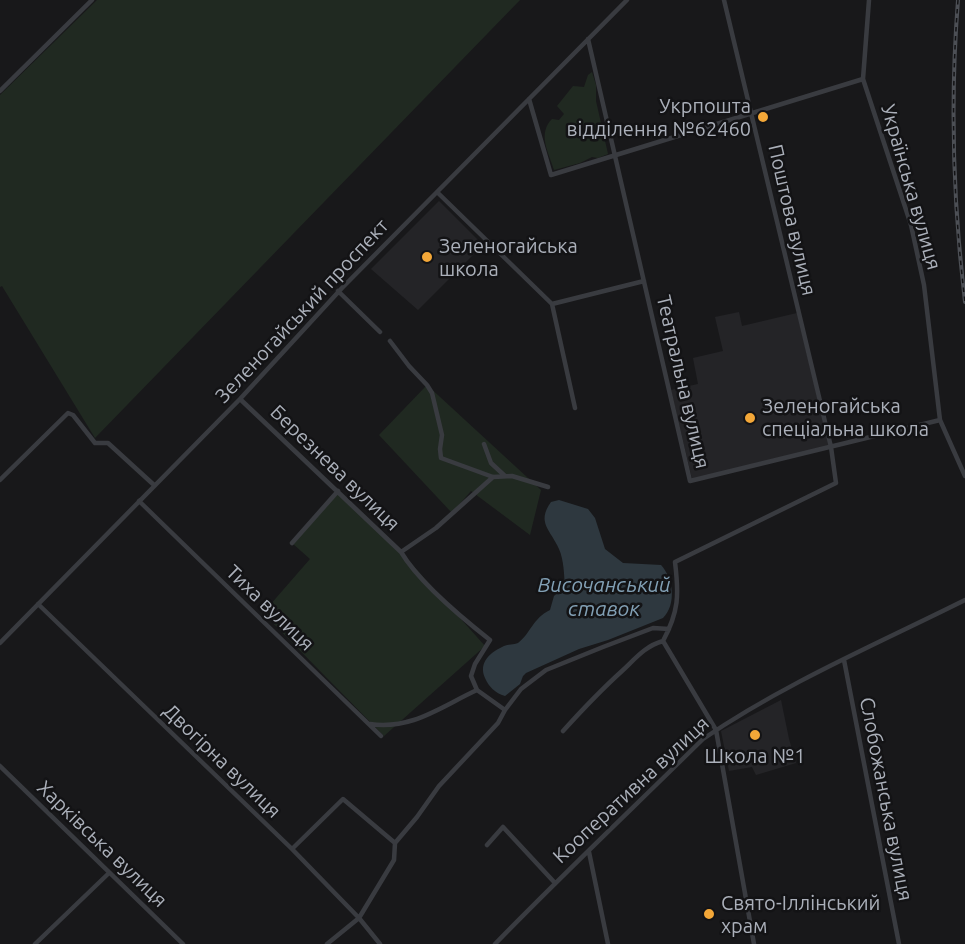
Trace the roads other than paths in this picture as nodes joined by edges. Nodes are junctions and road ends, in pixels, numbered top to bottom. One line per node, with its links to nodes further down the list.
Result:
1 (92, 0): 7 (street)
2 (627, 0): 5 (street, Зеленогайський проспект)
3 (724, 0): 9 (street, Поштова вулиця)
4 (869, 0): 6 (street, Українська вулиця)
5 (588, 39): 8 (street, Зеленогайський проспект); 10 (street, Театральна вулиця)
6 (863, 79): 9 (street); 19 (street, Українська вулиця)
7 (0, 91)
8 (529, 99): 10 (street); 11 (street, Зеленогайський проспект)
9 (752, 114): 10 (street); 21 (street, Поштова вулиця)
10 (615, 155): 12 (street, Театральна вулиця)
11 (437, 192): 13 (street, Зеленогайський проспект); 14 (street)
12 (644, 281): 14 (street); 21 (street, Театральна вулиця)
13 (338, 291): 15 (street); 17 (street, Зеленогайський проспект)
14 (552, 304): 18 (street)
15 (380, 332)
16 (390, 341): 24 (street)
17 (240, 399): 26 (street, Зеленогайський проспект); 28 (street, Березнева вулиця)
18 (575, 408)
19 (940, 420): 21 (street, Театральна вулиця); 23 (street, Українська вулиця)
20 (484, 444): 22 (street)
21 (831, 447): 34 (street, Поштова вулиця)
22 (505, 476): 24 (street); 27 (street)
23 (965, 476)
24 (493, 477): 31 (street, Березнева вулиця)
25 (0, 480): 26 (street)
26 (154, 485): 29 (street, Зеленогайський проспект)
27 (548, 487)
28 (338, 491): 30 (street); 31 (street, Березнева вулиця)
29 (139, 501): 33 (street, Зеленогайський проспект); 40 (street, Тиха вулиця)
30 (292, 543)
31 (401, 552): 38 (street)
32 (965, 600): 37 (street, Кооперативна вулиця)
33 (38, 604): 36 (street, Зеленогайський проспект); 47 (street, Двогірна вулиця)
34 (669, 629): 35 (street); 39 (street)
35 (663, 641): 41 (street); 42 (street)
36 (0, 643)
37 (844, 660): 41 (street, Кооперативна вулиця); 59 (street, Слобожанська вулиця)
38 (477, 690): 39 (street); 40 (street)
39 (505, 710): 45 (street)
40 (369, 724): 43 (street, Тиха вулиця)
41 (716, 730): 48 (street, Кооперативна вулиця); 58 (street)
42 (563, 731)
43 (381, 736)
44 (0, 766): 49 (street, Харківська вулиця)
45 (394, 843): 47 (street); 51 (street)
46 (487, 845): 50 (street)
47 (292, 849): 51 (street, Двогірна вулиця)
48 (589, 852): 50 (street, Кооперативна вулиця); 57 (street)
49 (109, 873): 52 (street); 53 (street, Харківська вулиця)
50 (555, 883): 56 (street, Кооперативна вулиця)
51 (359, 918): 54 (street); 55 (street, Двогірна вулиця)
52 (34, 944)
53 (183, 944)
54 (327, 944)
55 (380, 944)
56 (495, 944)
57 (608, 944)
58 (754, 944)
59 (899, 944)

